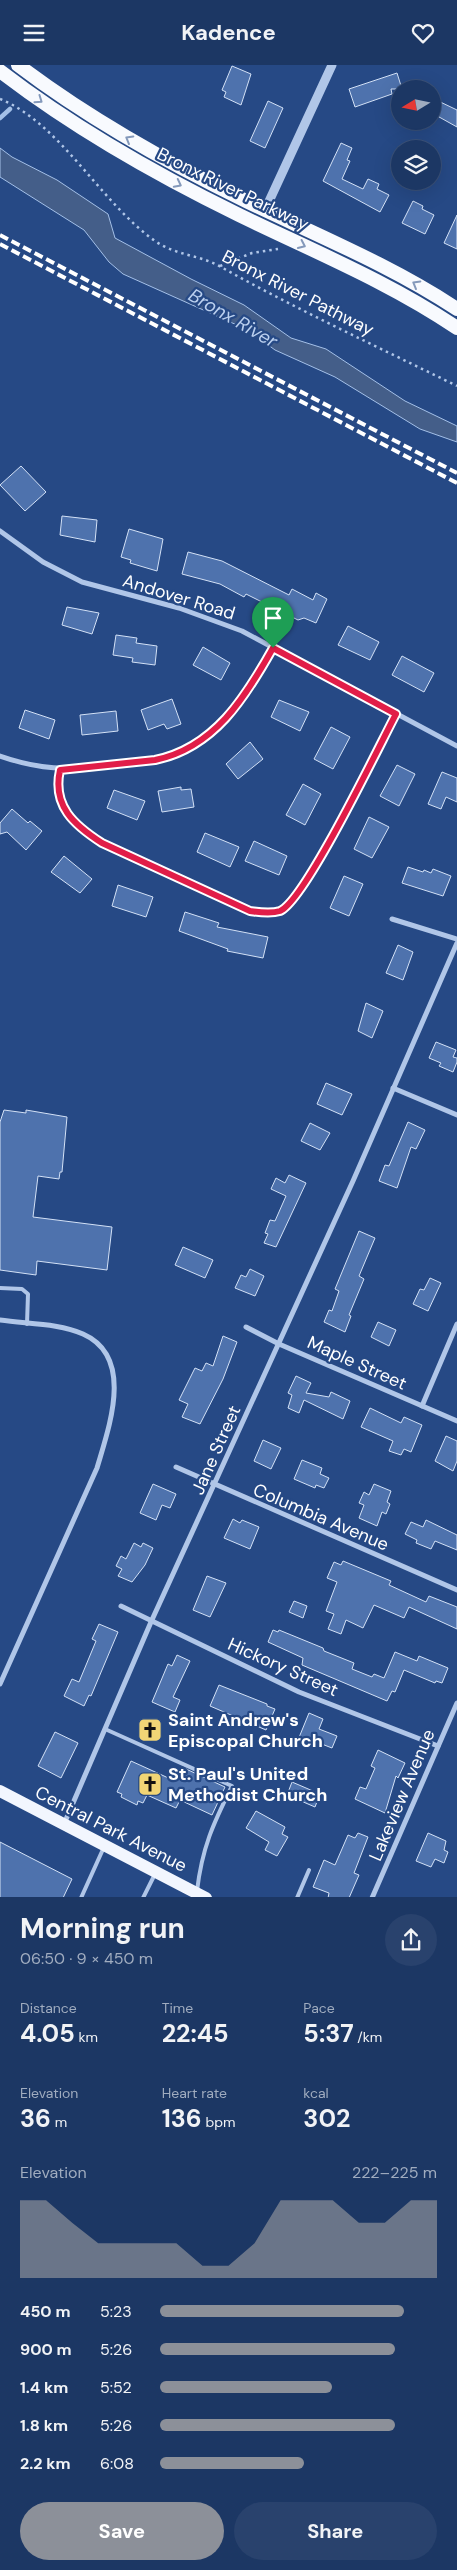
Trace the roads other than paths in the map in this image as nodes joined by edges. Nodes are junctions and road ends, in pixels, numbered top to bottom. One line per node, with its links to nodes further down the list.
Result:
1 (18, 65): 4 (highway, Bronx River Parkway, one-way to 1)
2 (332, 65): 4 (street)
3 (0, 71): 5 (highway, Bronx River Parkway, one-way to 5)
4 (265, 210): 5 (lane); 6 (highway, Bronx River Parkway, one-way to 4)
5 (258, 224): 7 (highway, Bronx River Parkway)
6 (457, 309)
7 (457, 328)
8 (0, 531): 9 (street, Andover Road)
9 (273, 648): 10 (street, Andover Road); 13 (street)
10 (396, 714): 11 (street, Andover Road); 13 (street)
11 (457, 746)
12 (0, 756): 13 (street)
13 (60, 770)
14 (392, 919): 15 (street)
15 (457, 939)
16 (457, 943): 17 (street, Jane Street)
17 (393, 1088): 18 (street); 24 (street, Jane Street)
18 (457, 1115)
19 (0, 1287): 21 (lane)
20 (0, 1321): 21 (street)
21 (28, 1324): 32 (street)
22 (457, 1324): 25 (street)
23 (246, 1327): 24 (street, Maple Street)
24 (279, 1344): 25 (street, Maple Street); 28 (street, Jane Street)
25 (422, 1406): 26 (street, Maple Street)
26 (457, 1421)
27 (176, 1467): 28 (street, Columbia Avenue)
28 (215, 1486): 29 (street, Columbia Avenue); 31 (street, Jane Street)
29 (457, 1590)
30 (121, 1605): 31 (street, Hickory Street)
31 (151, 1622): 34 (street, Jane Street); 35 (street, Hickory Street)
32 (0, 1684)
33 (457, 1703): 35 (street, Lakeview Avenue)
34 (105, 1729): 37 (street, Jane Street); 41 (lane)
35 (438, 1746): 45 (street, Lakeview Avenue)
36 (0, 1791): 37 (main road, Central Park Avenue)
37 (64, 1824): 38 (main road, Central Park Avenue)
38 (105, 1845): 40 (main road, Central Park Avenue); 42 (lane)
39 (309, 1870): 44 (lane)
40 (156, 1872): 41 (main road, Central Park Avenue); 43 (lane)
41 (199, 1896)
42 (81, 1897)
43 (143, 1897)
44 (297, 1897)
45 (372, 1897)

